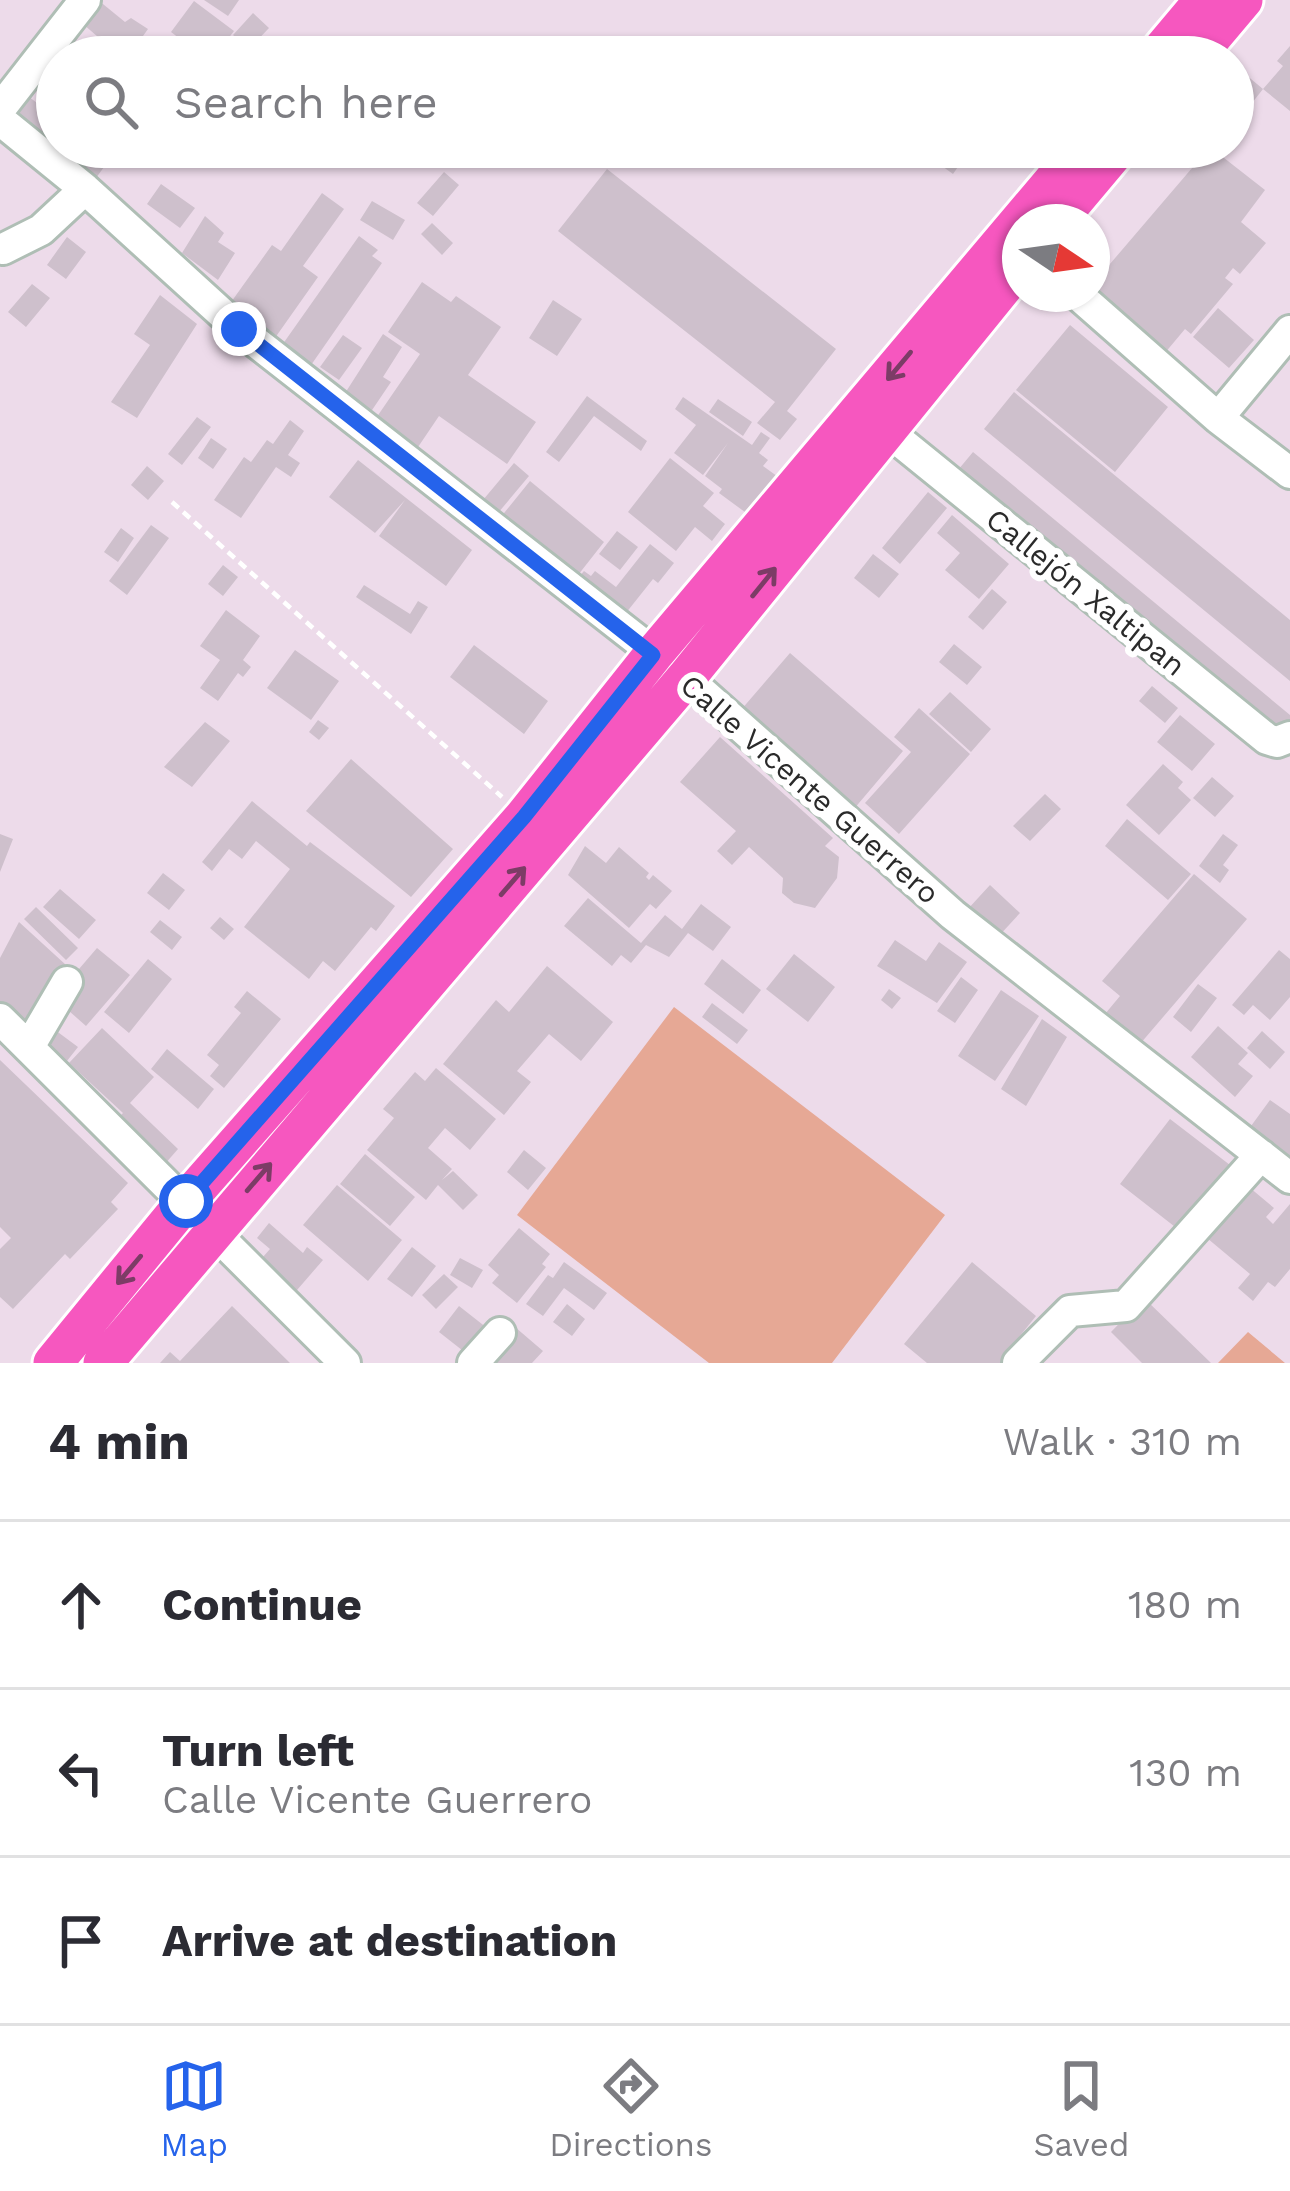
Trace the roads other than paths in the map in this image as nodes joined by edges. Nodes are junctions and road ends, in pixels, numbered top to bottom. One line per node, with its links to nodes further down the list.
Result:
1 (86, 0): 4 (street)
2 (1204, 0): 5 (main road)
3 (1243, 0): 6 (main road)
4 (58, 36)
5 (1174, 36)
6 (1213, 36)
7 (36, 63): 8 (street)
8 (0, 109)
9 (0, 120): 10 (street, Calle Vicente Guerrero)
10 (36, 149)
11 (59, 168): 14 (street, Calle Vicente Guerrero)
12 (1067, 168): 19 (main road)
13 (1101, 168): 15 (main road)
14 (85, 189): 16 (street); 24 (street, Calle Vicente Guerrero)
15 (1071, 204)
16 (4, 250)
17 (1002, 282): 19 (main road)
18 (1097, 312): 21 (street)
19 (953, 326): 22 (main road); 24 (main road, one-way to 24)
20 (1290, 331): 21 (street)
21 (1218, 418): 23 (street)
22 (886, 430): 25 (main road, one-way to 22); 26 (street, Callejón Xaltipan)
23 (1290, 473)
24 (653, 655): 25 (street, Calle Vicente Guerrero); 32 (main road)
25 (686, 678): 30 (street, Calle Vicente Guerrero); 33 (main road, one-way to 25)
26 (1290, 737)
27 (68, 982): 29 (street)
28 (0, 1019): 29 (street)
29 (29, 1047): 32 (street)
30 (1261, 1155): 31 (street, Calle Vicente Guerrero); 39 (street)
31 (1290, 1178)
32 (186, 1201): 33 (street); 35 (main road, one-way to 35)
33 (212, 1232): 36 (main road); 37 (street)
34 (500, 1333): 38 (street)
35 (53, 1363)
36 (103, 1363)
37 (345, 1363)
38 (473, 1363)
39 (1018, 1363)

